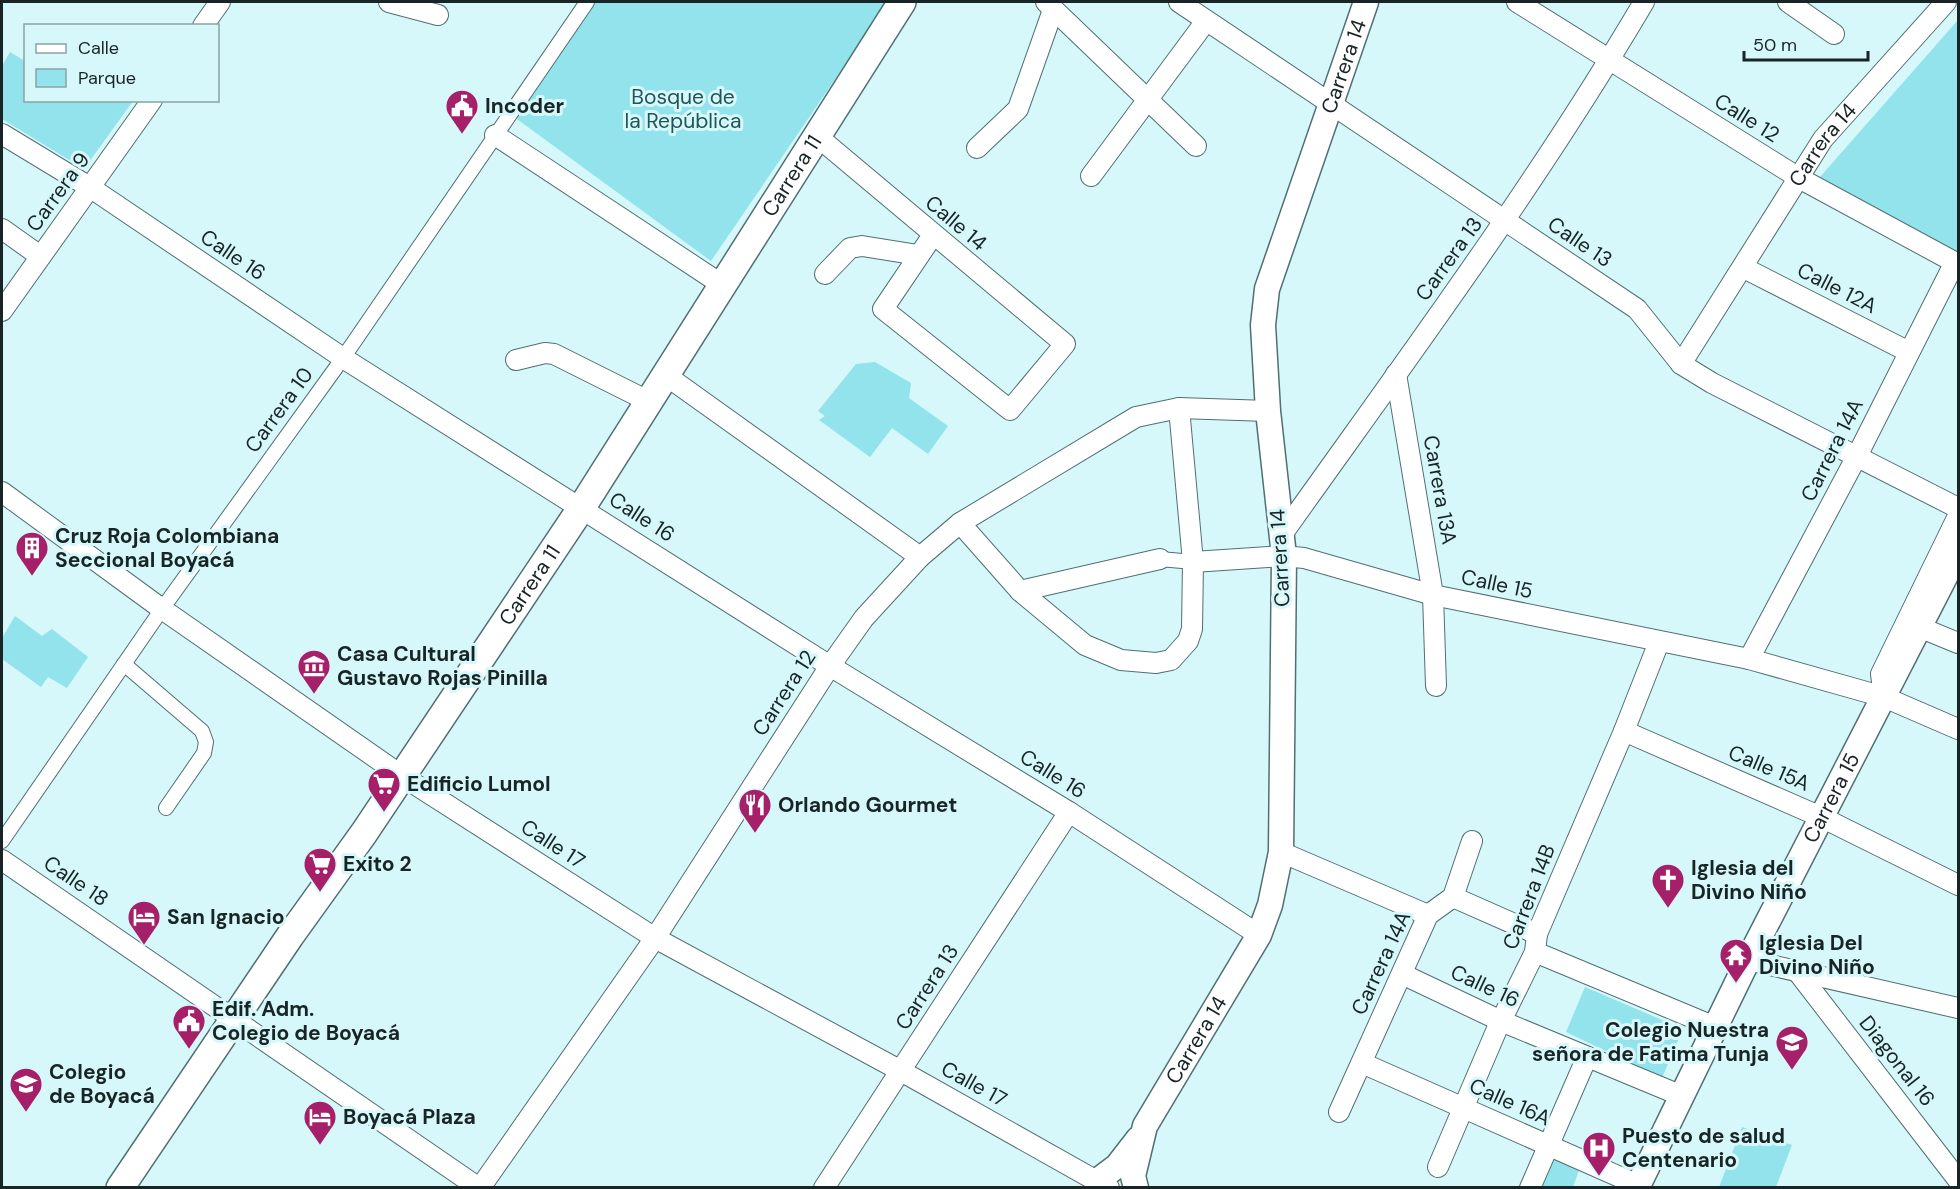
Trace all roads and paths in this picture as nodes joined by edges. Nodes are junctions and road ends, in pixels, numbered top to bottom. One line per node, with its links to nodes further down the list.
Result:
1 (220, 2): 14 (street)
2 (389, 2): 12 (street)
3 (587, 2): 21 (street, Carrera 10)
4 (1366, 2): 19 (street, Carrera 14)
5 (1517, 2): 16 (street, Calle 12)
6 (1644, 2): 16 (street, Carrera 13)
7 (1788, 2): 15 (street)
8 (1946, 2): 26 (street, Carrera 14)
9 (894, 4): 22 (main road, Carrera 11)
10 (1187, 4): 13 (street, Calle 13)
11 (1050, 6): 17 (street); 24 (street)
12 (438, 15)
13 (1206, 21): 17 (street); 19 (street, Calle 13)
14 (204, 24)
15 (1834, 34)
16 (1609, 61): 26 (street, Calle 12); 28 (street, Carrera 13)
17 (1147, 98): 23 (street); 25 (street)
18 (151, 102): 27 (street, Carrera 9)
19 (1332, 104): 28 (street, Calle 13); 46 (street, Carrera 14)
20 (2, 134): 27 (street, Calle 16)
21 (495, 135): 36 (street); 39 (street, Carrera 10)
22 (818, 137): 30 (street, Calle 14); 36 (main road, Carrera 11)
23 (1197, 146)
24 (977, 148)
25 (1091, 176)
26 (1799, 178): 33 (street, Calle 12); 34 (street, Carrera 14)
27 (91, 188): 32 (street, Carrera 9); 39 (street, Calle 16)
28 (1505, 221): 41 (street, Calle 13); 43 (street, Carrera 13)
29 (2, 229): 32 (street)
30 (933, 235): 31 (street); 31 (street, Calle 14)
31 (918, 255): 35 (street)
32 (40, 256): 37 (street, Carrera 9)
33 (1957, 263): 38 (street, Carrera 14A)
34 (1744, 268): 38 (street, Calle 12A); 41 (street, Carrera 14)
35 (825, 274)
36 (724, 285): 42 (main road, Carrera 11)
37 (2, 311)
38 (1909, 352): 47 (street, Carrera 14A)
39 (343, 358): 49 (street, Calle 16); 60 (street, Carrera 10)
40 (516, 360): 44 (street)
41 (1681, 364): 47 (street, Calle 13)
42 (664, 374): 44 (main road, Carrera 11); 55 (street)
43 (1396, 374): 53 (street, Carrera 13); 59 (street, Carrera 13A)
44 (648, 401): 49 (main road, Carrera 11)
45 (1179, 408): 46 (street, Carrera 12); 52 (street, Carrera 12); 57 (street)
46 (1268, 411): 53 (street, Carrera 14)
47 (1857, 456): 50 (street, Calle 13); 64 (street, Carrera 14A)
48 (2, 492): 60 (street, Calle 17)
49 (582, 507): 66 (street, Calle 16); 71 (main road, Carrera 11)
50 (1959, 508)
51 (1959, 516): 68 (street, Carrera 15)
52 (960, 523): 55 (street, Carrera 12); 58 (street)
53 (1282, 546): 57 (street, Calle 15); 59 (street, Calle 15); 77 (street, Carrera 14)
54 (1959, 552): 61 (street, Carrera 15)
55 (920, 557): 66 (street, Carrera 12)
56 (1160, 559): 57 (street, Calle 15); 58 (street, Calle 15)
57 (1193, 562): 58 (street)
58 (1020, 591)
59 (1433, 595): 62 (street, Calle 15); 67 (street, Carrera 13A)
60 (162, 609): 65 (street, Carrera 10); 71 (street, Calle 17)
61 (1919, 627): 63 (street); 68 (street, Carrera 15)
62 (1659, 642): 64 (street, Calle 15); 70 (street, Carrera 14B)
63 (1959, 643)
64 (1749, 659): 68 (street, Calle 15)
65 (124, 664): 72 (street); 75 (street, Carrera 10)
66 (830, 666): 73 (street, Calle 16); 83 (street, Carrera 12)
67 (1436, 686)
68 (1884, 697): 69 (street, Calle 15); 74 (street, Carrera 15)
69 (1959, 729)
70 (1624, 731): 74 (street, Calle 15A); 84 (street, Carrera 14B)
71 (402, 776): 83 (street, Calle 17); 89 (main road, Carrera 11)
72 (166, 808)
73 (1069, 812): 82 (street, Calle 16); 94 (street, Carrera 13)
74 (1821, 816): 79 (street, Calle 15A); 85 (street, Carrera 15)
75 (2, 841)
76 (1472, 841): 80 (street)
77 (1281, 852): 81 (street); 82 (street, Carrera 14)
78 (2, 860): 89 (street, Calle 18)
79 (1959, 885)
80 (1453, 897): 81 (street, Carrera 14A); 84 (street)
81 (1428, 915): 87 (street, Carrera 14A)
82 (1259, 935): 96 (street, Carrera 14)
83 (655, 938): 94 (street, Calle 17); 106 (street, Carrera 12)
84 (1536, 943): 90 (street, Carrera 14B); 91 (street)
85 (1748, 960): 86 (street); 91 (street, Carrera 15)
86 (1797, 971): 88 (street); 102 (street, Diagonal 16)
87 (1402, 974): 90 (street, Calle 16); 93 (street, Carrera 14A)
88 (1959, 1008)
89 (234, 1018): 105 (main road, Carrera 11); 106 (street, Calle 18)
90 (1501, 1021): 92 (street, Calle 16); 97 (street, Carrera 14B)
91 (1715, 1027): 95 (street, Carrera 15)
92 (1587, 1057): 95 (street, Calle 16); 100 (street)
93 (1362, 1063): 97 (street, Calle 16A); 98 (street, Carrera 14A)
94 (901, 1071): 103 (street, Calle 17); 107 (street, Carrera 13)
95 (1682, 1096): 104 (street, Carrera 15)
96 (1160, 1101): 99 (street, Carrera 14); 109 (street, Carrera 14)
97 (1462, 1107): 100 (street, Calle 16A); 101 (street, Carrera 14B)
98 (1339, 1112)
99 (1145, 1126): 103 (street); 108 (street, Carrera 14)
100 (1547, 1145): 104 (street, Calle 16A); 110 (street)
101 (1438, 1167)
102 (1959, 1180)
103 (1103, 1184)
104 (1638, 1186)
105 (120, 1188)
106 (479, 1188)
107 (824, 1188)
108 (1136, 1188)
109 (1141, 1188)
110 (1530, 1188)

